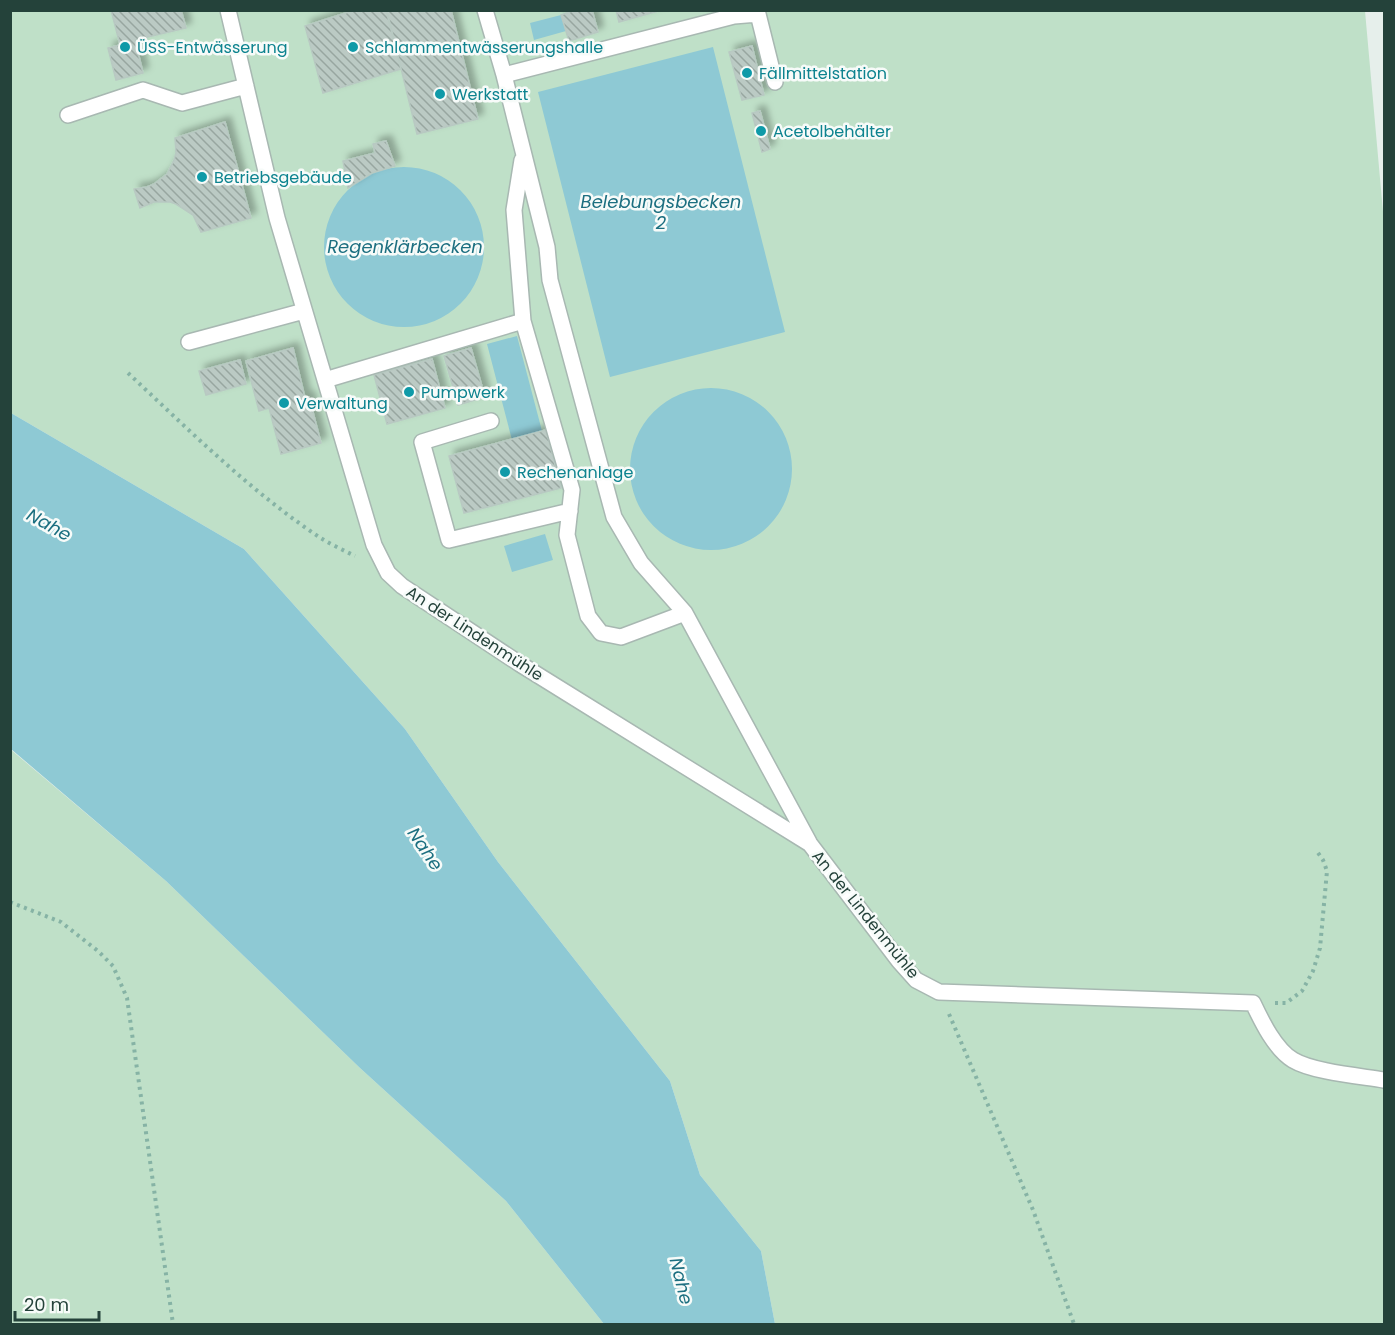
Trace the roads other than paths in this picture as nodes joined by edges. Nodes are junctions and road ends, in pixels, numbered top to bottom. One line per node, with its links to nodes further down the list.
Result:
1 (228, 10): 6 (lane, An der Lindenmühle)
2 (485, 10): 4 (lane)
3 (733, 13): 4 (lane); 5 (lane)
4 (504, 75): 8 (lane)
5 (775, 82)
6 (246, 86): 7 (lane); 9 (lane, An der Lindenmühle)
7 (68, 115)
8 (523, 152): 10 (lane); 15 (lane)
9 (304, 311): 11 (lane); 12 (lane, An der Lindenmühle)
10 (523, 321): 12 (lane); 14 (lane)
11 (189, 342)
12 (325, 380): 16 (lane, An der Lindenmühle)
13 (491, 421): 14 (lane)
14 (570, 511): 15 (lane)
15 (685, 614): 16 (lane)
16 (810, 844): 17 (lane, An der Lindenmühle)
17 (1384, 1080)

